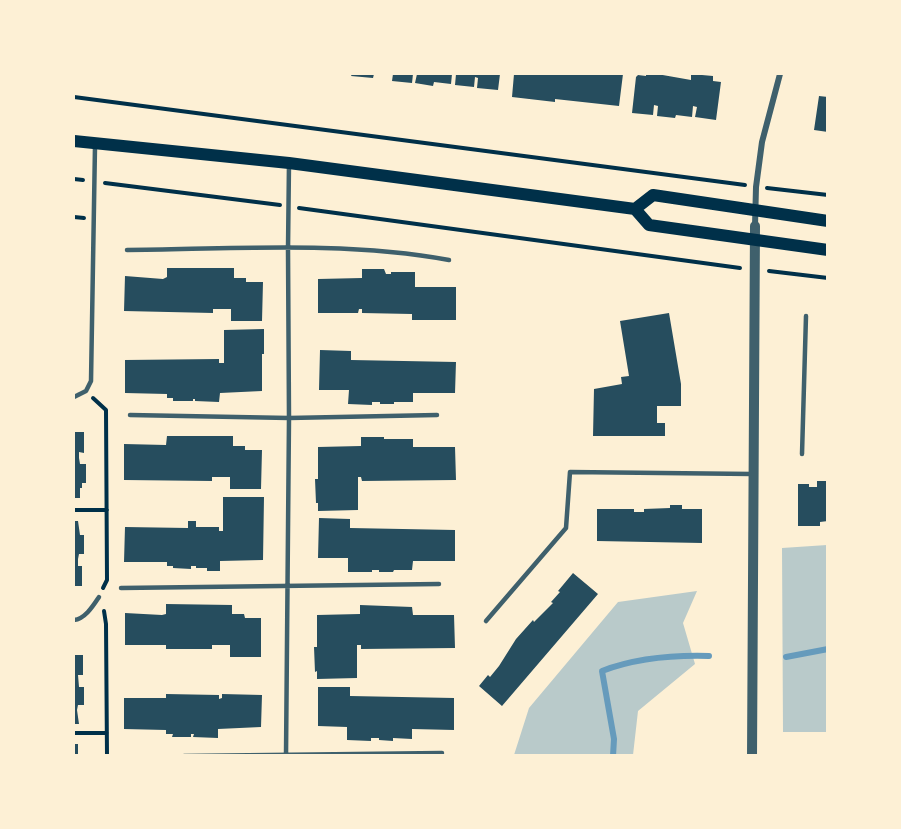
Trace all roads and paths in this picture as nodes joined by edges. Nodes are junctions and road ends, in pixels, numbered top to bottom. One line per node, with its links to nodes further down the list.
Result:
1 (780, 74): 8 (street)
2 (74, 97): 8 (path)
3 (74, 141): 4 (main road)
4 (95, 143): 5 (main road); 7 (lane)
5 (290, 163): 10 (lane); 11 (main road)
6 (74, 179): 7 (path)
7 (94, 182): 10 (path); 23 (lane)
8 (756, 187): 9 (path); 12 (street)
9 (828, 195)
10 (288, 207): 16 (lane); 20 (path)
11 (635, 209): 12 (main road); 15 (main road)
12 (755, 211): 13 (main road); 14 (street)
13 (828, 221)
14 (755, 226): 15 (street)
15 (755, 240): 18 (main road); 20 (street)
16 (288, 249): 17 (lane); 19 (lane); 27 (lane)
17 (127, 250)
18 (828, 250)
19 (449, 260)
20 (754, 270): 21 (path); 29 (street)
21 (828, 278)
22 (806, 316): 28 (lane)
23 (86, 391): 24 (lane); 31 (path)
24 (74, 397)
25 (130, 415): 27 (lane)
26 (437, 415): 27 (lane)
27 (290, 418): 33 (lane)
28 (802, 454)
29 (752, 474): 37 (lane); 44 (street)
30 (74, 510): 31 (path)
31 (107, 510): 35 (path)
32 (439, 584): 33 (lane)
33 (287, 586): 34 (lane); 41 (lane)
34 (121, 588)
35 (99, 597): 36 (lane); 39 (path)
36 (74, 620)
37 (486, 621)
38 (74, 733): 39 (path)
39 (106, 733): 42 (path)
40 (442, 753): 41 (lane)
41 (286, 755): 43 (lane)
42 (107, 756)
43 (184, 756)
44 (752, 756)

